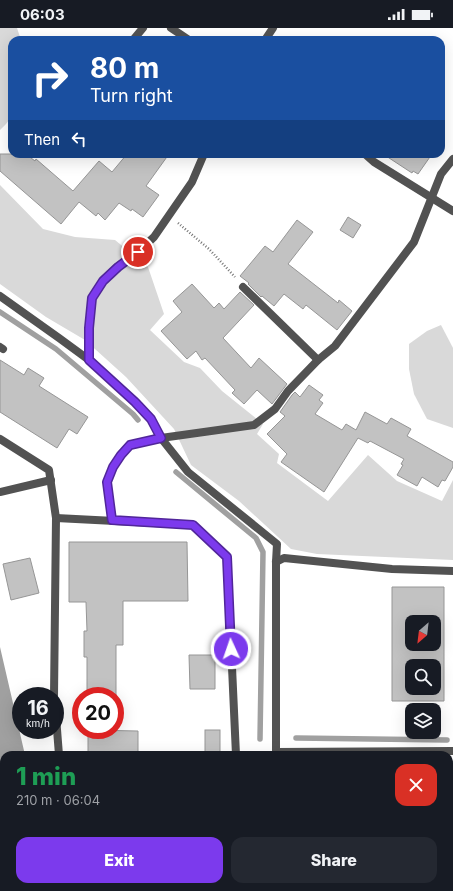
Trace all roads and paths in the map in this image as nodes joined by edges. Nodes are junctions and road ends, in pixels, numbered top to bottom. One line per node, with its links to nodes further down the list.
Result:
1 (143, 28): 3 (street)
2 (171, 28): 4 (street)
3 (136, 36)
4 (183, 36)
5 (202, 158): 10 (street)
6 (370, 158): 8 (street)
7 (453, 159): 8 (street)
8 (431, 197): 9 (street); 14 (street)
9 (453, 211)
10 (170, 215): 11 (path); 13 (street)
11 (243, 287): 14 (street)
12 (0, 296): 13 (street)
13 (89, 360): 15 (street)
14 (318, 360): 15 (street)
15 (161, 438): 20 (street); 21 (street)
16 (0, 439): 17 (street)
17 (51, 480): 18 (street); 19 (street)
18 (0, 492)
19 (56, 518): 20 (street); 23 (street)
20 (112, 520): 26 (street)
21 (276, 562): 22 (street); 27 (street)
22 (453, 571)
23 (54, 687)
24 (58, 739): 25 (street)
25 (59, 751)
26 (236, 751)
27 (276, 751)

